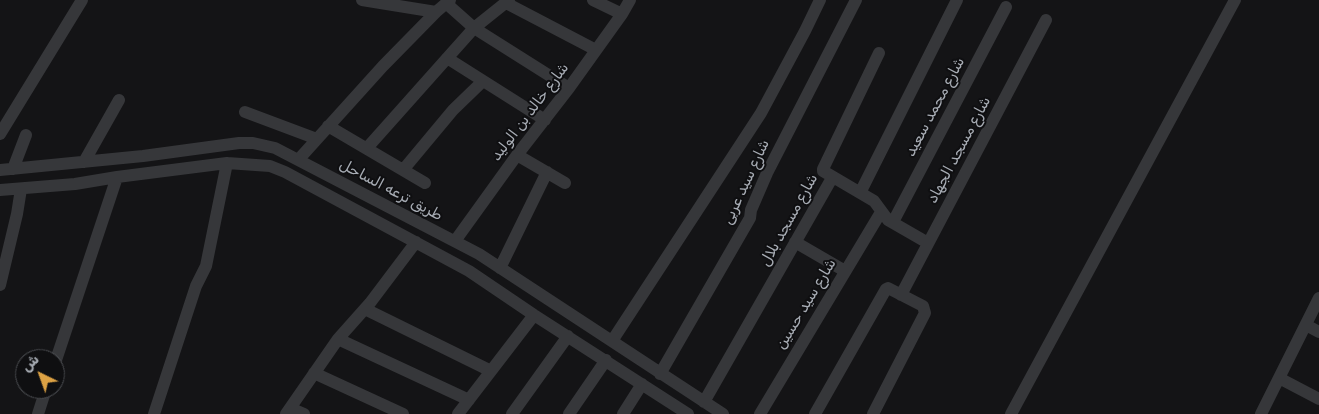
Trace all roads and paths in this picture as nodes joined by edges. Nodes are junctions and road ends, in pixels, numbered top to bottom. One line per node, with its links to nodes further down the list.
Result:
1 (82, 0): 24 (street)
2 (362, 0): 10 (street)
3 (593, 0): 12 (street)
4 (630, 0): 12 (street, شارع خالد بن الوليد)
5 (820, 0): 59 (street)
6 (856, 0): 64 (street, شارع سيد عربى)
7 (957, 0): 41 (street)
8 (1236, 0): 85 (street)
9 (508, 1): 14 (street); 15 (street)
10 (444, 5): 14 (street); 23 (street)
11 (1006, 7): 43 (street, شارع محمد سعيد)
12 (622, 14): 15 (street, شارع خالد بن الوليد)
13 (1046, 20): 47 (street, شارع مسجد الجهاد)
14 (474, 28): 17 (street); 19 (street)
15 (596, 50): 19 (street, شارع خالد بن الوليد)
16 (879, 53): 36 (street, شارع مسجد بلال)
17 (447, 58): 18 (street); 27 (street)
18 (483, 81): 22 (street); 33 (street)
19 (569, 88): 22 (street, شارع خالد بن الوليد)
20 (119, 100): 30 (street)
21 (245, 112): 26 (street)
22 (545, 120): 28 (street, شارع خالد بن الوليد)
23 (328, 126): 26 (street); 27 (street)
24 (0, 134)
25 (26, 135): 32 (street)
26 (317, 139): 29 (street)
27 (367, 148): 33 (street)
28 (518, 155): 34 (street); 45 (street, شارع خالد بن الوليد)
29 (299, 159): 30 (street, طريق ترعه الساحل); 45 (street, طريق ترعه الساحل)
30 (84, 162): 32 (street, طريق ترعه الساحل)
31 (227, 163): 35 (street); 44 (street); 73 (street)
32 (6, 169)
33 (403, 170): 37 (street)
34 (547, 172): 38 (street); 48 (street)
35 (117, 177): 39 (street); 60 (street)
36 (832, 178): 41 (street); 46 (street, شارع مسجد بلال)
37 (425, 183)
38 (565, 183)
39 (21, 189): 40 (street); 50 (street)
40 (0, 190)
41 (860, 193): 42 (street)
42 (881, 212): 43 (street); 49 (street, شارع سيد حسين)
43 (893, 222): 47 (street)
44 (416, 242): 53 (street); 54 (street)
45 (455, 242): 48 (street, طريق ترعه الساحل)
46 (796, 242): 49 (street); 70 (street, شارع مسجد بلال)
47 (928, 243): 51 (street, شارع مسجد الجهاد)
48 (500, 268): 59 (street, طريق ترعه الساحل)
49 (845, 271): 82 (street, شارع سيد حسين)
50 (0, 285)
51 (901, 295): 83 (street); 84 (street)
52 (1319, 298): 55 (street)
53 (365, 309): 58 (street); 62 (street)
54 (534, 315): 57 (street); 62 (street)
55 (1306, 325): 56 (street); 65 (street)
56 (1319, 332)
57 (568, 336): 61 (street); 77 (street)
58 (338, 339): 63 (street); 69 (street)
59 (612, 341): 64 (street, طريق ترعه الساحل)
60 (60, 349)
61 (606, 360): 66 (street); 78 (street)
62 (491, 371): 69 (street)
63 (314, 373): 71 (street); 75 (street)
64 (660, 374): 70 (street, طريق ترعه الساحل)
65 (1279, 378): 68 (street); 86 (street)
66 (642, 384): 79 (street); 80 (street)
67 (43, 399): 72 (street)
68 (1319, 399)
69 (469, 400): 76 (street)
70 (704, 402): 81 (street, طريق ترعه الساحل)
71 (288, 411): 74 (street)
72 (38, 414)
73 (154, 414)
74 (304, 414)
75 (404, 414)
76 (458, 414)
77 (512, 414)
78 (569, 414)
79 (623, 414)
80 (688, 414)
81 (723, 414)
82 (760, 414)
83 (815, 414)
84 (873, 414)
85 (1010, 414)
86 (1261, 414)

